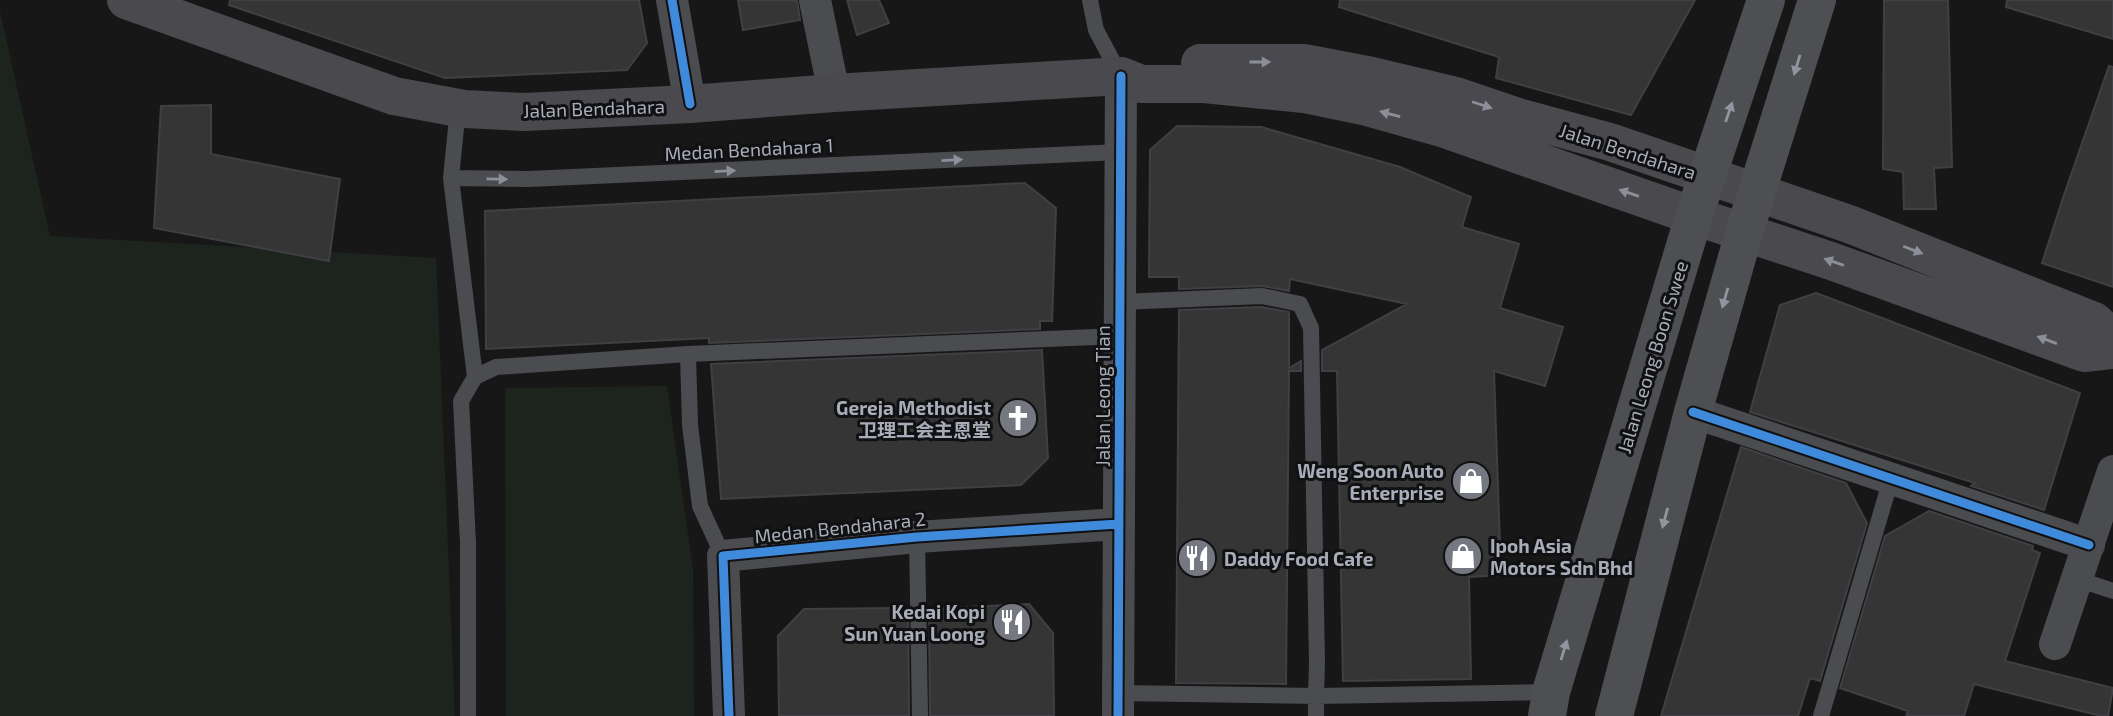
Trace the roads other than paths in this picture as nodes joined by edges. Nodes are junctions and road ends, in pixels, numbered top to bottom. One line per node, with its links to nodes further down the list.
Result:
1 (126, 0): 10 (main road, Jalan Bendahara)
2 (671, 0): 9 (street)
3 (815, 0): 8 (street)
4 (1090, 0): 7 (lane)
5 (1766, 0): 13 (main road, Jalan Leong Boon Swee, one-way to 5)
6 (1817, 0): 13 (main road, Jalan Leong Boon Swee, one-way to 13)
7 (1121, 76): 8 (main road, Jalan Bendahara); 11 (street, Jalan Leong Tian); 13 (main road, Jalan Bendahara)
8 (834, 93): 9 (main road, Jalan Bendahara)
9 (690, 104): 10 (main road, Jalan Bendahara)
10 (458, 108): 12 (lane)
11 (1121, 152): 12 (lane, Medan Bendahara 1, one-way to 11); 14 (street, Jalan Leong Tian)
12 (451, 178): 19 (lane)
13 (1725, 205): 16 (main road, Jalan Bendahara, one-way to 16); 17 (main road, Jalan Bendahara, one-way to 13); 20 (main road, Jalan Leong Boon Swee, one-way to 20); 32 (main road, Jalan Leong Boon Swee, one-way to 13)
14 (1120, 302): 15 (street, Jalan Leong Tian); 30 (lane)
15 (1120, 336): 18 (lane); 23 (street, Jalan Leong Tian)
16 (2113, 338)
17 (2113, 351)
18 (688, 354): 19 (lane); 26 (lane)
19 (475, 377): 33 (lane)
20 (1693, 412): 22 (street); 37 (main road, Jalan Leong Boon Swee, one-way to 37)
21 (2113, 471): 25 (street)
22 (1891, 479): 25 (street); 38 (lane)
23 (1119, 524): 24 (street, Medan Bendahara 2); 31 (street, Jalan Leong Tian)
24 (917, 537): 26 (street, Medan Bendahara 2); 35 (lane)
25 (2089, 545): 27 (street)
26 (723, 556): 34 (street)
27 (2077, 579): 28 (lane); 29 (street)
28 (2113, 591)
29 (2055, 644)
30 (1316, 696): 31 (lane); 32 (lane); 36 (lane)
31 (1118, 704)
32 (1549, 704)
33 (468, 716)
34 (729, 716)
35 (920, 716)
36 (1316, 716)
37 (1614, 716)
38 (1821, 716)

